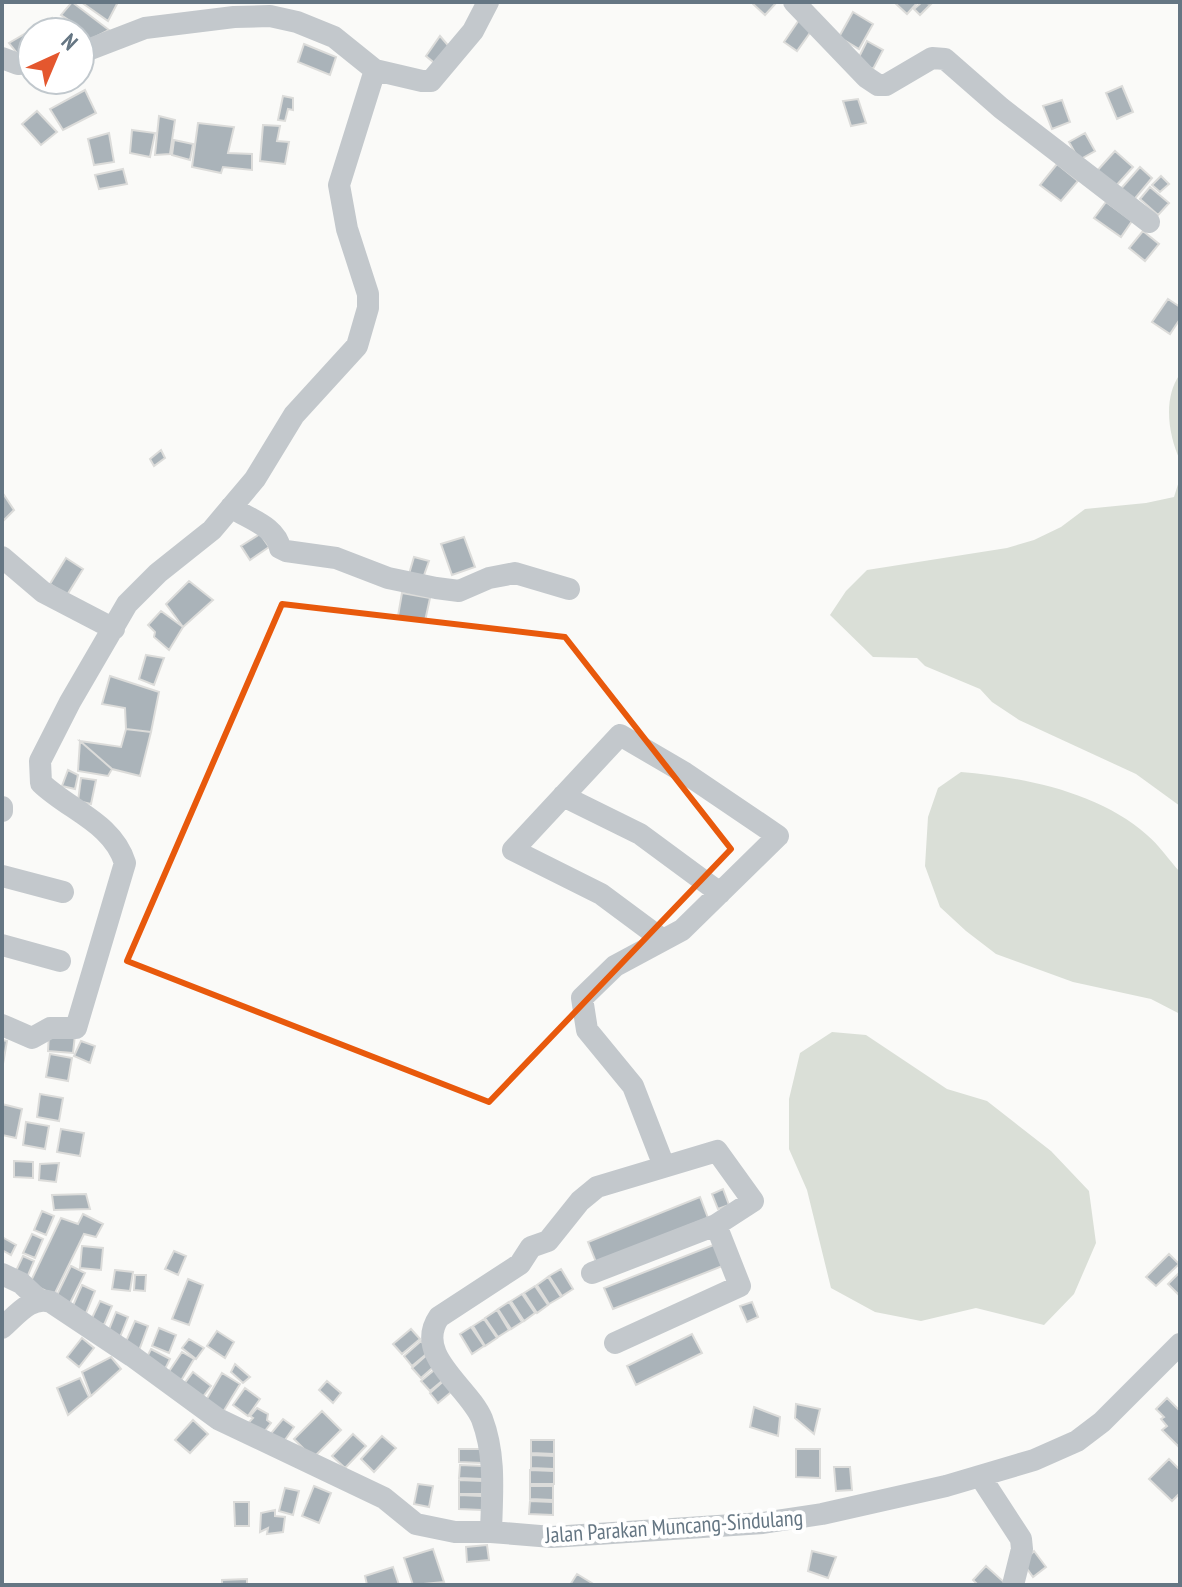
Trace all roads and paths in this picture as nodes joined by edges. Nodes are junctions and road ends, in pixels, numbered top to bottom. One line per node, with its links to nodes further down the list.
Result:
1 (488, 2): 4 (street)
2 (794, 2): 5 (street)
3 (96, 47): 4 (street)
4 (375, 70): 6 (street)
5 (1149, 222)
6 (231, 507): 8 (street); 9 (street)
7 (2, 557): 9 (street)
8 (569, 589)
9 (114, 629): 17 (street)
10 (563, 796): 13 (street); 13 (street); 14 (street)
11 (2, 876): 12 (street)
12 (63, 892)
13 (720, 893): 14 (street)
14 (663, 940): 18 (street)
15 (2, 945): 16 (street)
16 (60, 961)
17 (2, 1025)
18 (664, 1166): 19 (street); 27 (street)
19 (716, 1225): 20 (street); 24 (street)
20 (592, 1273)
21 (2, 1274): 22 (street, Jalan Parakan Muncang-Sindulang)
22 (39, 1300): 23 (street); 27 (street, Jalan Parakan Muncang-Sindulang)
23 (2, 1328)
24 (615, 1343)
25 (1180, 1344): 26 (street, Jalan Parakan Muncang-Sindulang)
26 (980, 1476): 27 (street, Jalan Parakan Muncang-Sindulang); 28 (street)
27 (491, 1532)
28 (1013, 1585)

